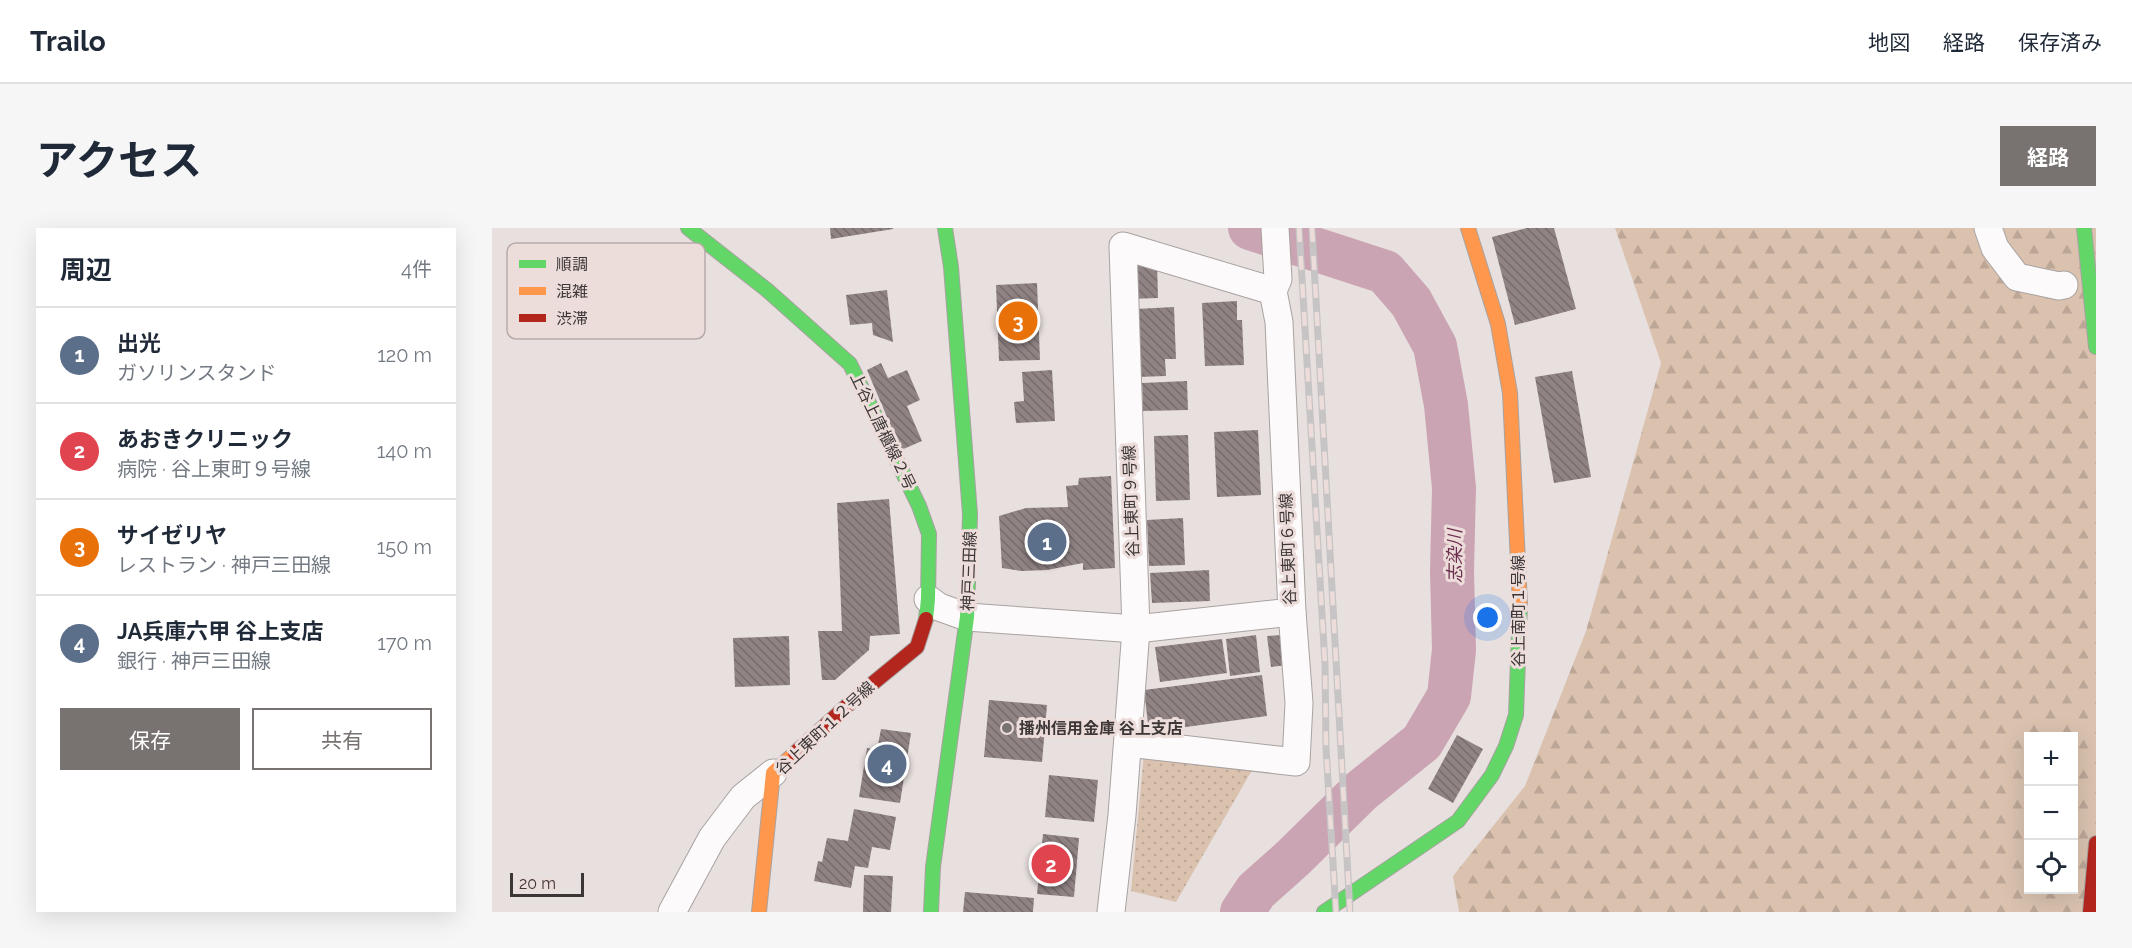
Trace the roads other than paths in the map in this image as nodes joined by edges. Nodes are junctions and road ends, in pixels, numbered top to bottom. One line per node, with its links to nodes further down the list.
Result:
1 (688, 228): 10 (main road, 上谷上唐櫃線２号)
2 (945, 228): 12 (main road, 神戸三田線)
3 (1275, 228): 8 (street, 谷上東町６号線)
4 (1468, 228): 21 (main road, 谷上南町１号線)
5 (1988, 228): 7 (street)
6 (2084, 228): 9 (main road)
7 (2064, 285)
8 (1273, 291): 11 (street, 谷上東町６号線); 13 (street, 谷上東町９号線)
9 (2096, 347)
10 (928, 599): 12 (street, 谷上東町６号線); 15 (main road, 谷上東町１２号線)
11 (1292, 612): 13 (street, 谷上東町６号線); 14 (street)
12 (967, 617): 13 (street, 谷上東町６号線); 19 (main road, 神戸三田線)
13 (1136, 629): 14 (street, 谷上東町９号線)
14 (1128, 743): 20 (street, 谷上東町９号線)
15 (773, 772): 17 (street); 18 (main road, 谷上東町１２号線)
16 (2096, 843): 22 (main road)
17 (672, 912)
18 (759, 912)
19 (931, 912)
20 (1111, 912)
21 (1324, 912)
22 (2090, 912)

